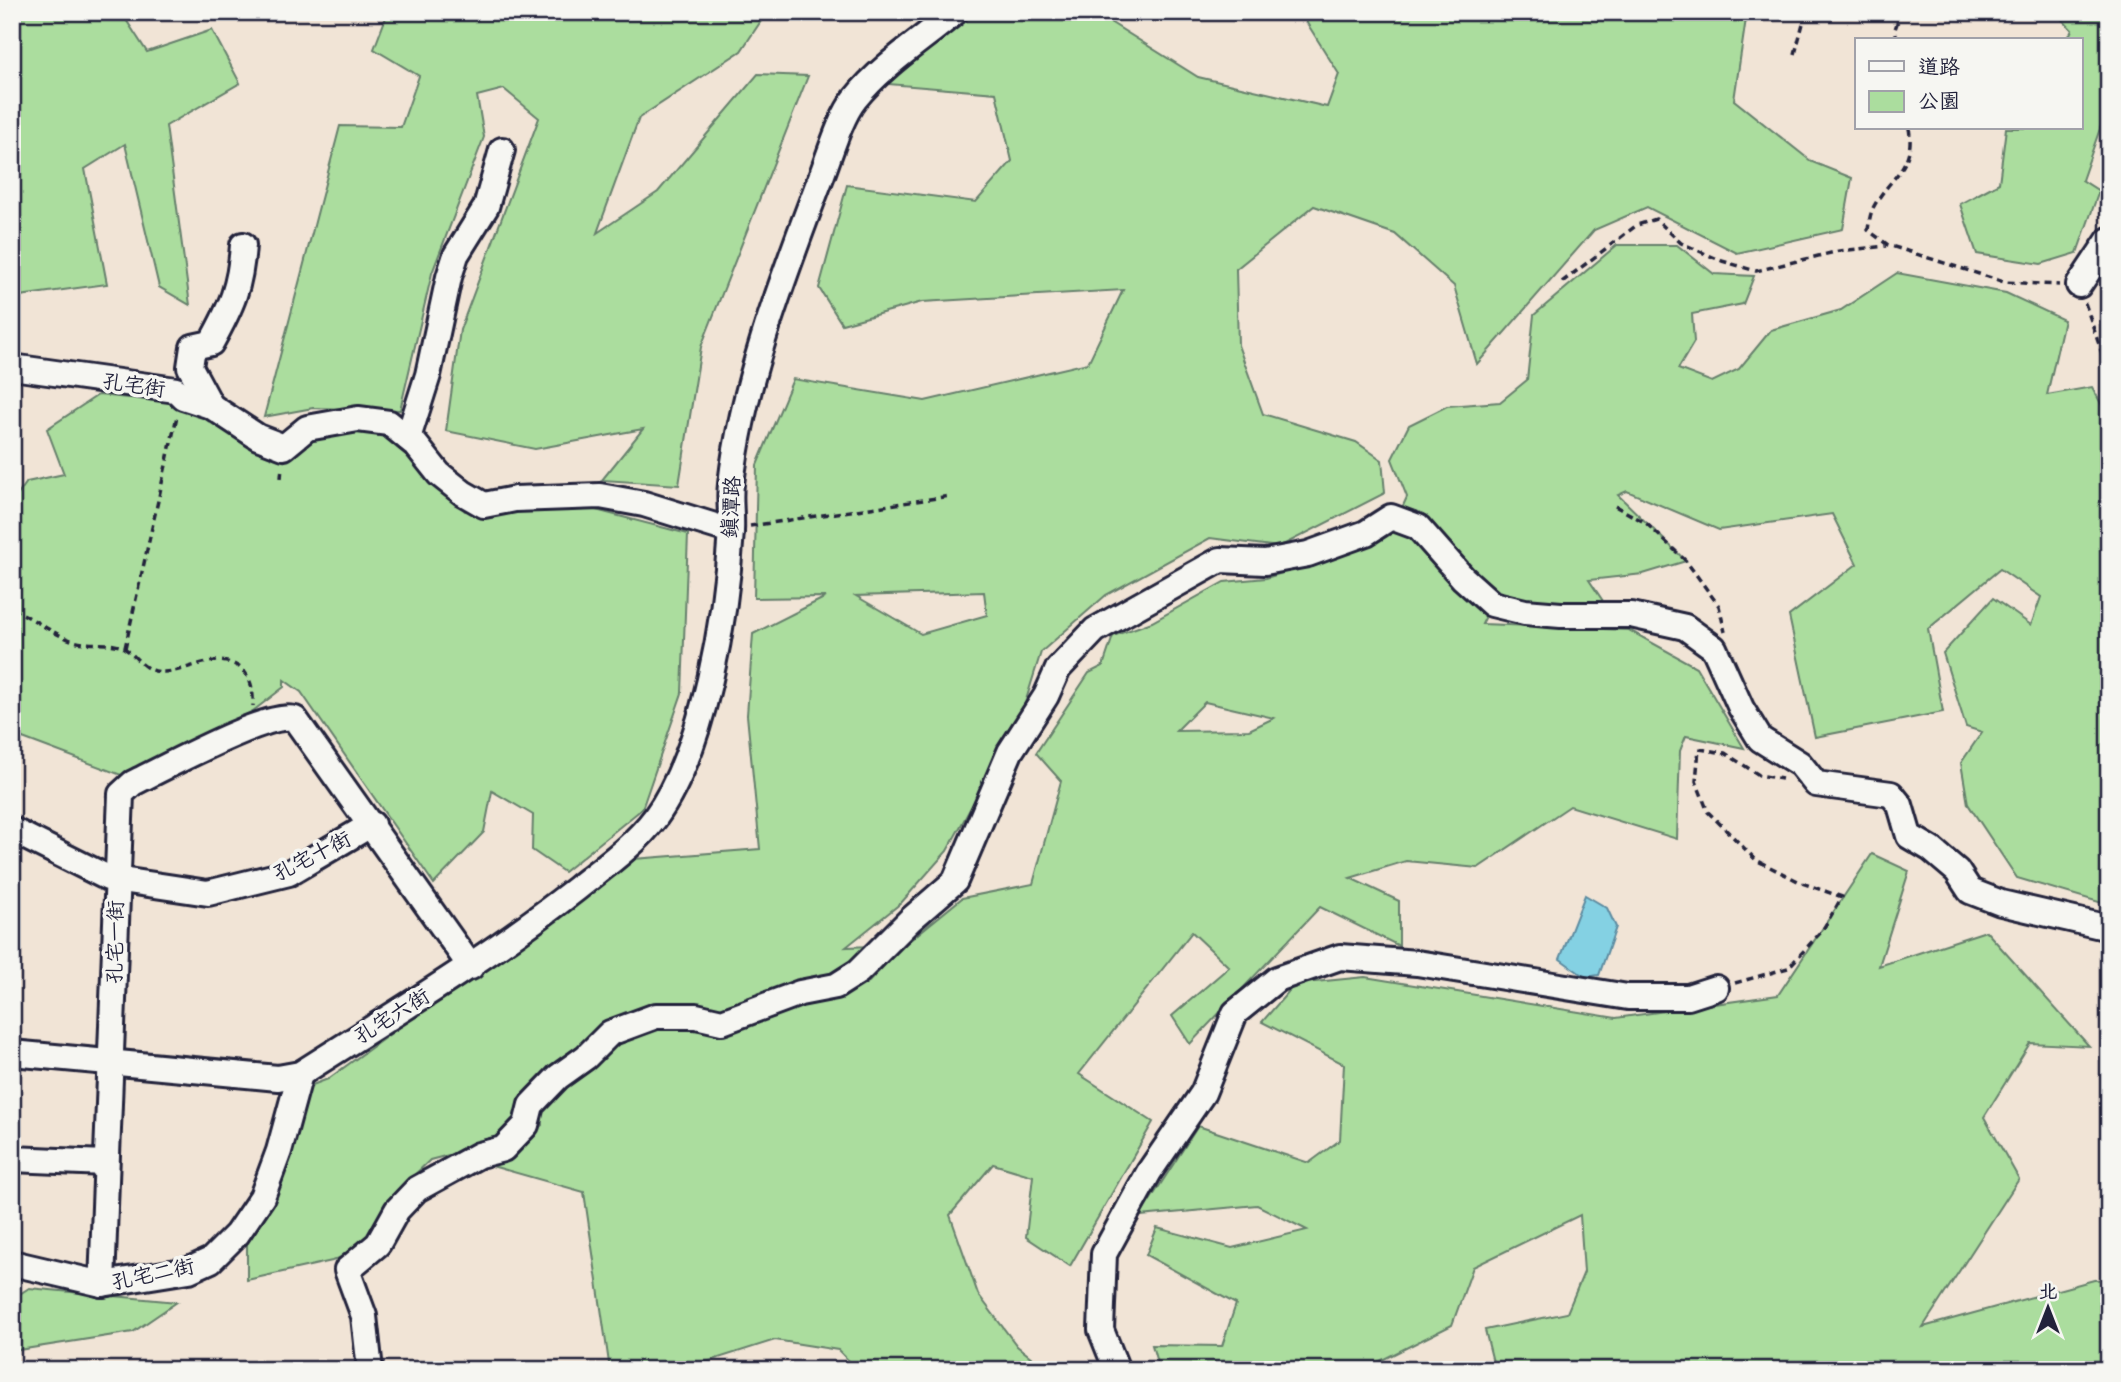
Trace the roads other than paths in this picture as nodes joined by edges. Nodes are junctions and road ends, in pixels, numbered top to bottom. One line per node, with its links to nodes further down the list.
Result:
1 (956, 12): 9 (street, 鎮潭路)
2 (502, 150): 8 (street)
3 (2109, 240): 5 (street)
4 (243, 245): 7 (street)
5 (2079, 285)
6 (12, 367): 7 (street, 孔宅街)
7 (211, 407): 8 (street, 孔宅街)
8 (408, 438): 9 (street)
9 (731, 531): 14 (street, 鎮潭路)
10 (372, 824): 12 (street, 孔宅十街); 12 (street, 孔宅一街); 14 (street)
11 (12, 830): 12 (street, 孔宅十街)
12 (117, 880): 17 (street, 孔宅一街)
13 (2109, 928): 23 (street)
14 (471, 967): 18 (street, 孔宅六街)
15 (1716, 988): 24 (street)
16 (12, 1053): 17 (street, 孔宅六街)
17 (112, 1062): 18 (street, 孔宅六街); 20 (street, 孔宅一街)
18 (300, 1074): 22 (street, 孔宅二街)
19 (12, 1159): 20 (street)
20 (105, 1163): 22 (street, 孔宅一街)
21 (12, 1264): 22 (street, 孔宅二街)
22 (102, 1284)
23 (370, 1370)
24 (1117, 1370)

